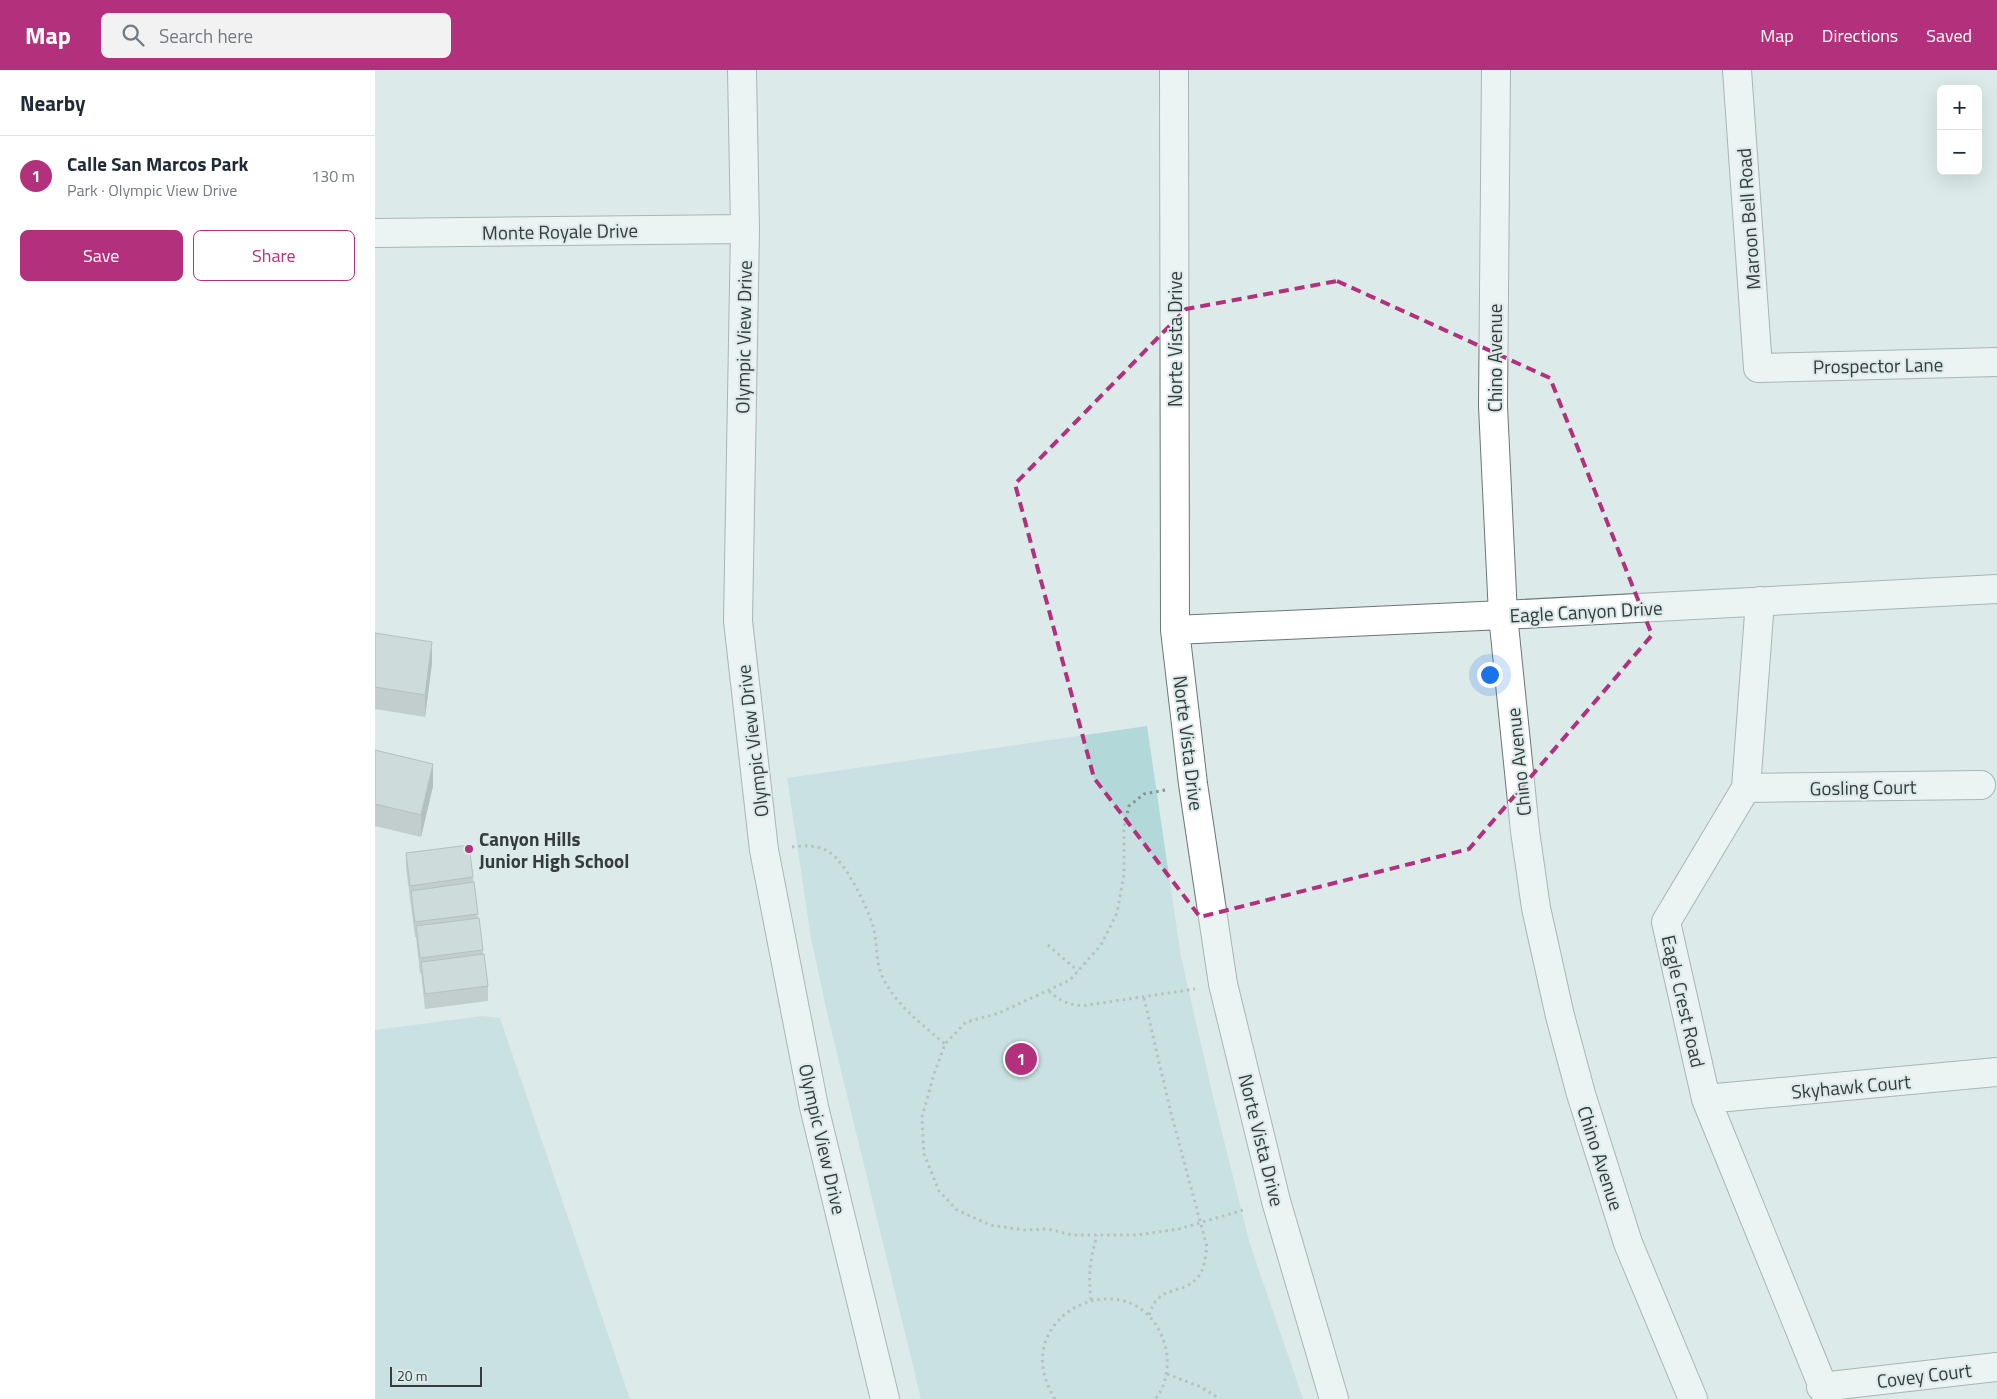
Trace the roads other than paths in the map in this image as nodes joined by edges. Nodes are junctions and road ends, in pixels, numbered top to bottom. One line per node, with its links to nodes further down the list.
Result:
1 (742, 70): 5 (street, Olympic View Drive)
2 (1174, 70): 12 (street, Norte Vista Drive)
3 (1496, 70): 11 (street, Chino Avenue)
4 (1737, 70): 8 (street, Maroon Bell Road)
5 (745, 229): 6 (street, Monte Royale Drive); 19 (street, Olympic View Drive)
6 (375, 233)
7 (1997, 362): 8 (street, Prospector Lane)
8 (1758, 368)
9 (1997, 589): 10 (street, Eagle Canyon Drive)
10 (1760, 601): 11 (street, Eagle Canyon Drive); 14 (street, Eagle Crest Road)
11 (1503, 615): 12 (street, Eagle Canyon Drive); 21 (street, Chino Avenue)
12 (1175, 630): 20 (street, Norte Vista Drive)
13 (1981, 785): 14 (street, Gosling Court)
14 (1746, 788): 16 (street, Eagle Crest Road)
15 (1997, 1072): 16 (street, Skyhawk Court)
16 (1706, 1099): 18 (street, Eagle Crest Road)
17 (1997, 1367): 18 (street, Covey Court)
18 (1825, 1393)
19 (885, 1399)
20 (1334, 1399)
21 (1693, 1399)

